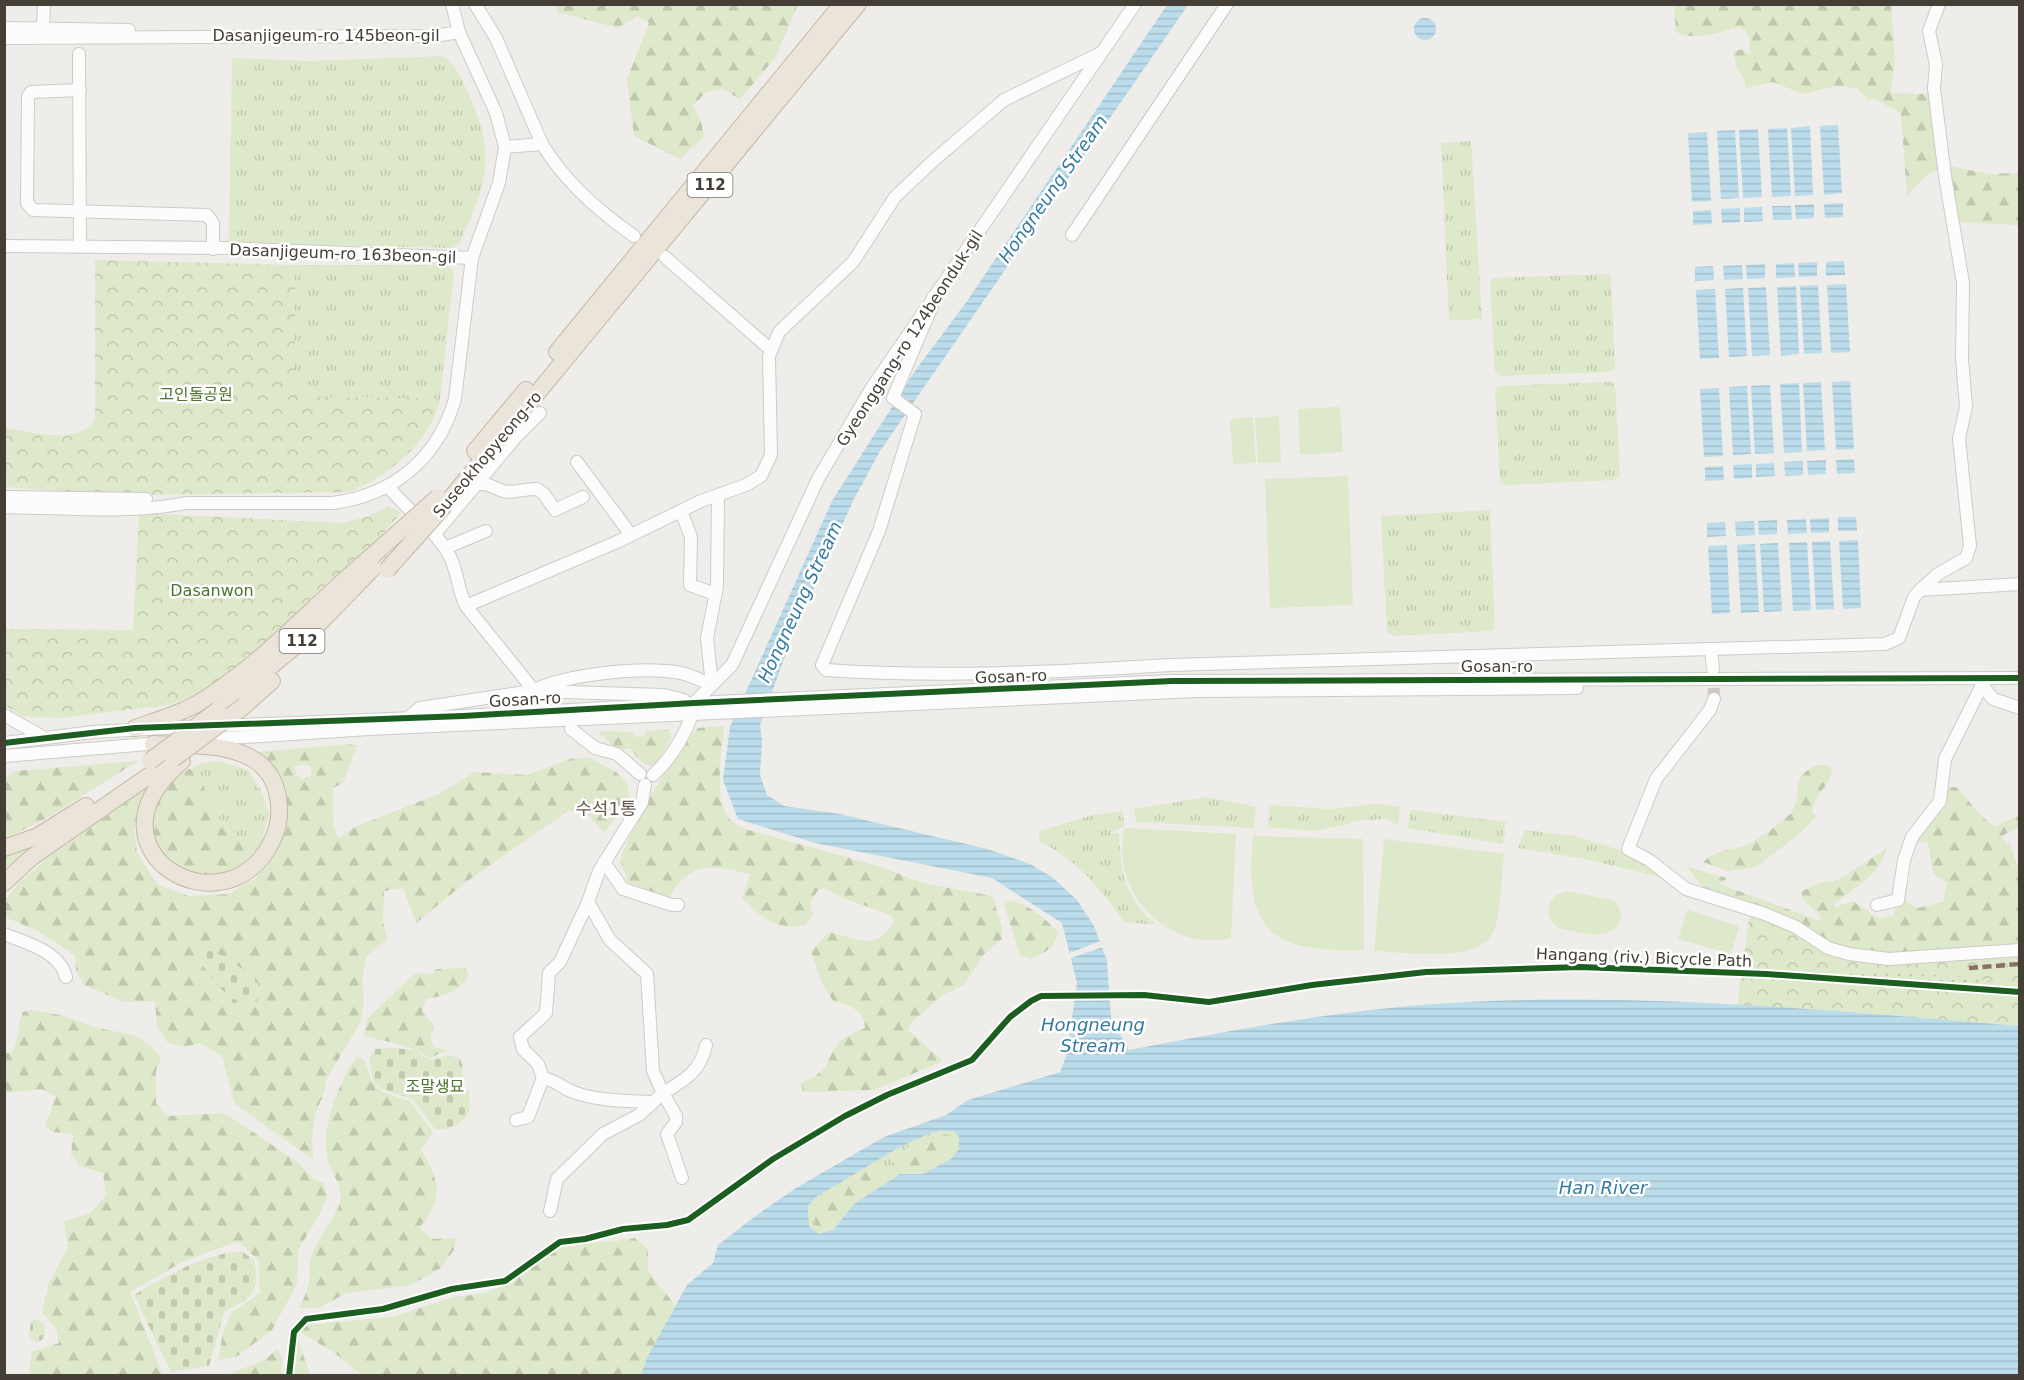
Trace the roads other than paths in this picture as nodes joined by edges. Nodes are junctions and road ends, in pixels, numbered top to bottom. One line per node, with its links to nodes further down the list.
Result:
1 (44, 4): 10 (street)
2 (452, 4): 11 (street)
3 (474, 4): 19 (street)
4 (842, 4): 38 (highway, Suseokhopyeong-ro / 112)
5 (858, 4): 38 (highway, Suseokhopyeong-ro / 112)
6 (1135, 4): 16 (street, Gyeonggang-ro 124beonduk-gil)
7 (1227, 4): 22 (street)
8 (1939, 4): 48 (street)
9 (4, 28): 10 (street, Dasanjigeum-ro 145beon-gil)
10 (44, 29): 12 (street, Dasanjigeum-ro 145beon-gil)
11 (459, 32): 12 (street, Dasanjigeum-ro 145beon-gil); 20 (street, Dasanjigeum-ro 145beon-gil)
12 (204, 35): 14 (street, Dasanjigeum-ro 145beon-gil)
13 (4, 38): 15 (street, Dasanjigeum-ro 145beon-gil)
14 (86, 38): 15 (street, Dasanjigeum-ro 145beon-gil); 17 (street)
15 (64, 39): 17 (street)
16 (1102, 53): 29 (street, Gyeonggang-ro 124beonduk-gil); 30 (street)
17 (79, 54): 18 (street)
18 (80, 90): 21 (street); 21 (street)
19 (542, 144): 20 (street); 23 (street)
20 (505, 147): 28 (street, Dasanjigeum-ro 145beon-gil)
21 (80, 212): 25 (street); 26 (street)
22 (1072, 235)
23 (634, 236)
24 (4, 246): 25 (street, Dasanjigeum-ro 163beon-gil)
25 (80, 247): 26 (street, Dasanjigeum-ro 163beon-gil)
26 (213, 249): 28 (street, Dasanjigeum-ro 163beon-gil)
27 (665, 257): 30 (street)
28 (472, 258): 34 (street, Dasanjigeum-ro 163beon-gil)
29 (933, 297): 51 (street); 54 (street, Gyeonggang-ro 124beonduk-gil)
30 (771, 350): 35 (street)
31 (540, 413): 33 (street)
32 (577, 462): 44 (street)
33 (475, 485): 37 (street); 43 (street)
34 (388, 486): 39 (street, Dasanjigeum-ro 163beon-gil); 43 (street)
35 (718, 496): 41 (street); 49 (street)
36 (4, 497): 39 (street, Dasanjigeum-ro 163beon-gil)
37 (583, 497)
38 (442, 501): 46 (highway, Suseokhopyeong-ro / 112, bridge)
39 (186, 503): 40 (street, Dasanjigeum-ro 163beon-gil)
40 (4, 507)
41 (681, 511): 44 (street); 49 (street)
42 (486, 531): 45 (street)
43 (435, 535): 45 (street)
44 (631, 535): 50 (street)
45 (446, 548): 50 (street)
46 (379, 563): 62 (highway, Suseokhopyeong-ro / 112); 62 (highway, Suseokhopyeong-ro / 112, bridge); 65 (highway)
47 (2019, 584): 48 (street)
48 (1920, 590): 51 (street)
49 (715, 594): 54 (street)
50 (466, 606): 57 (street)
51 (1711, 650): 52 (street)
52 (1713, 669)
53 (2019, 678): 61 (street, Gosan-ro)
54 (712, 685): 57 (street); 61 (street, Gyeonggang-ro 124beonduk-gil)
55 (1982, 685): 56 (street, Gosan-ro); 60 (street); 61 (street, Gosan-ro); 81 (street)
56 (2019, 685)
57 (532, 691): 59 (street); 61 (street); 64 (street)
58 (1714, 699): 83 (street)
59 (544, 703)
60 (2019, 708)
61 (693, 709): 64 (street, Gosan-ro); 69 (street, Gosan-ro); 74 (street, Gyeonggang-ro 124beonduk-gil)
62 (224, 714): 72 (highway, Suseokhopyeong-ro / 112, bridge); 75 (highway, Suseokhopyeong-ro / 112, bridge)
63 (4, 715): 67 (street)
64 (409, 717): 65 (street, Gosan-ro)
65 (135, 728): 67 (street, Gosan-ro)
66 (571, 729): 74 (street)
67 (44, 738): 68 (street, Gosan-ro)
68 (4, 743)
69 (153, 744): 70 (street, Gosan-ro); 72 (highway)
70 (19, 754): 71 (street, Gosan-ro); 73 (street)
71 (4, 756)
72 (178, 760): 75 (highway, Suseokhopyeong-ro / 112)
73 (4, 763)
74 (643, 779): 77 (street, Gyeonggang-ro 124beonduk-gil)
75 (52, 834): 76 (highway); 78 (highway)
76 (4, 848)
77 (604, 862): 79 (street, Gyeonggang-ro 124beonduk-gil); 80 (street)
78 (4, 883)
79 (588, 902): 86 (street, Gyeonggang-ro 124beonduk-gil); 87 (street)
80 (678, 905)
81 (1877, 905)
82 (4, 934): 84 (street)
83 (2019, 950)
84 (66, 977)
85 (706, 1045): 87 (street)
86 (543, 1078): 87 (street); 88 (street)
87 (658, 1097): 89 (street); 90 (street)
88 (516, 1120)
89 (682, 1178)
90 (550, 1211)

